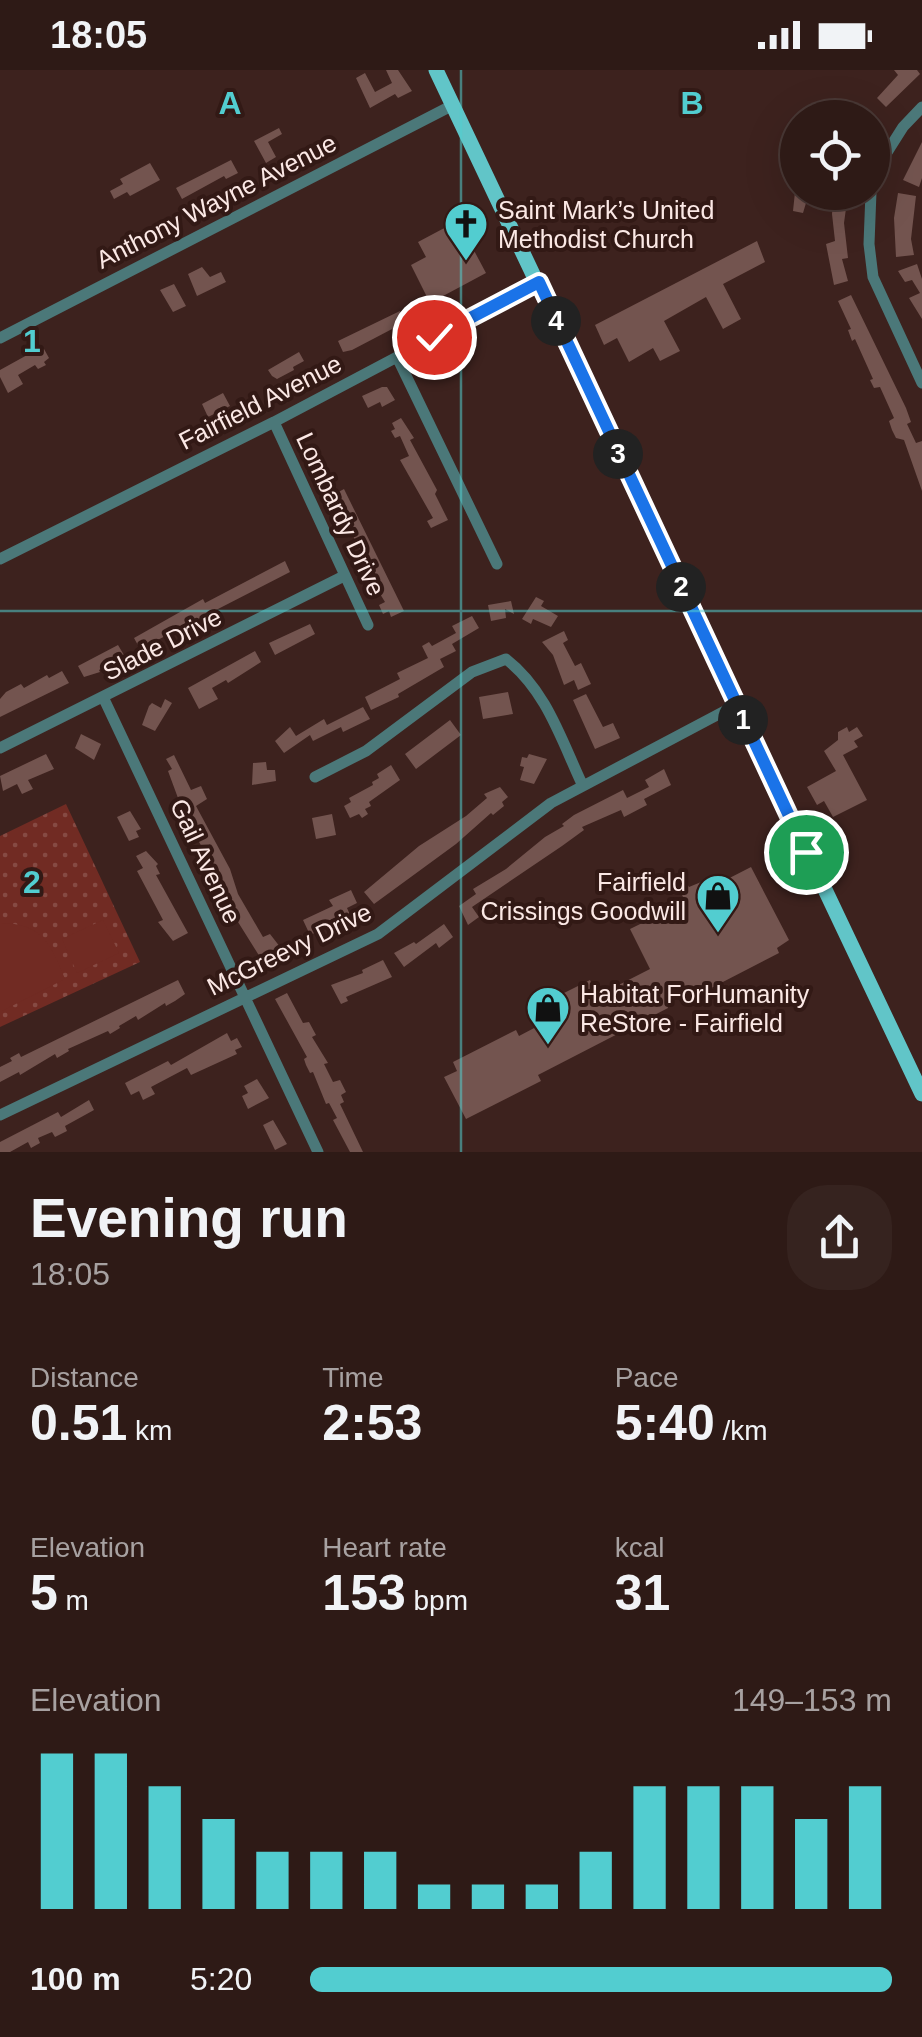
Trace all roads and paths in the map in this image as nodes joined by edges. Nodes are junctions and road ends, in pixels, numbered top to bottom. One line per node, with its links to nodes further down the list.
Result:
1 (436, 70): 2 (main road)
2 (452, 105): 6 (main road); 7 (street, Anthony Wayne Avenue)
3 (922, 107): 4 (street)
4 (890, 147)
5 (870, 210): 9 (street)
6 (539, 282): 8 (street, Fairfield Avenue); 16 (main road)
7 (0, 338)
8 (397, 356): 10 (street, Fairfield Avenue); 12 (street)
9 (922, 383)
10 (274, 422): 11 (street, Fairfield Avenue); 13 (street, Lombardy Drive)
11 (0, 559)
12 (497, 564)
13 (344, 576): 14 (street, Lombardy Drive); 15 (street, Slade Drive)
14 (368, 625)
15 (104, 699): 17 (street, Slade Drive); 20 (street, Gail Avenue)
16 (736, 705): 19 (street, McGreevy Drive); 21 (main road)
17 (0, 748)
18 (315, 777): 19 (street)
19 (582, 784): 20 (street, McGreevy Drive)
20 (245, 997): 22 (street, McGreevy Drive); 23 (street, Gail Avenue)
21 (922, 1094)
22 (0, 1114)
23 (318, 1152)

